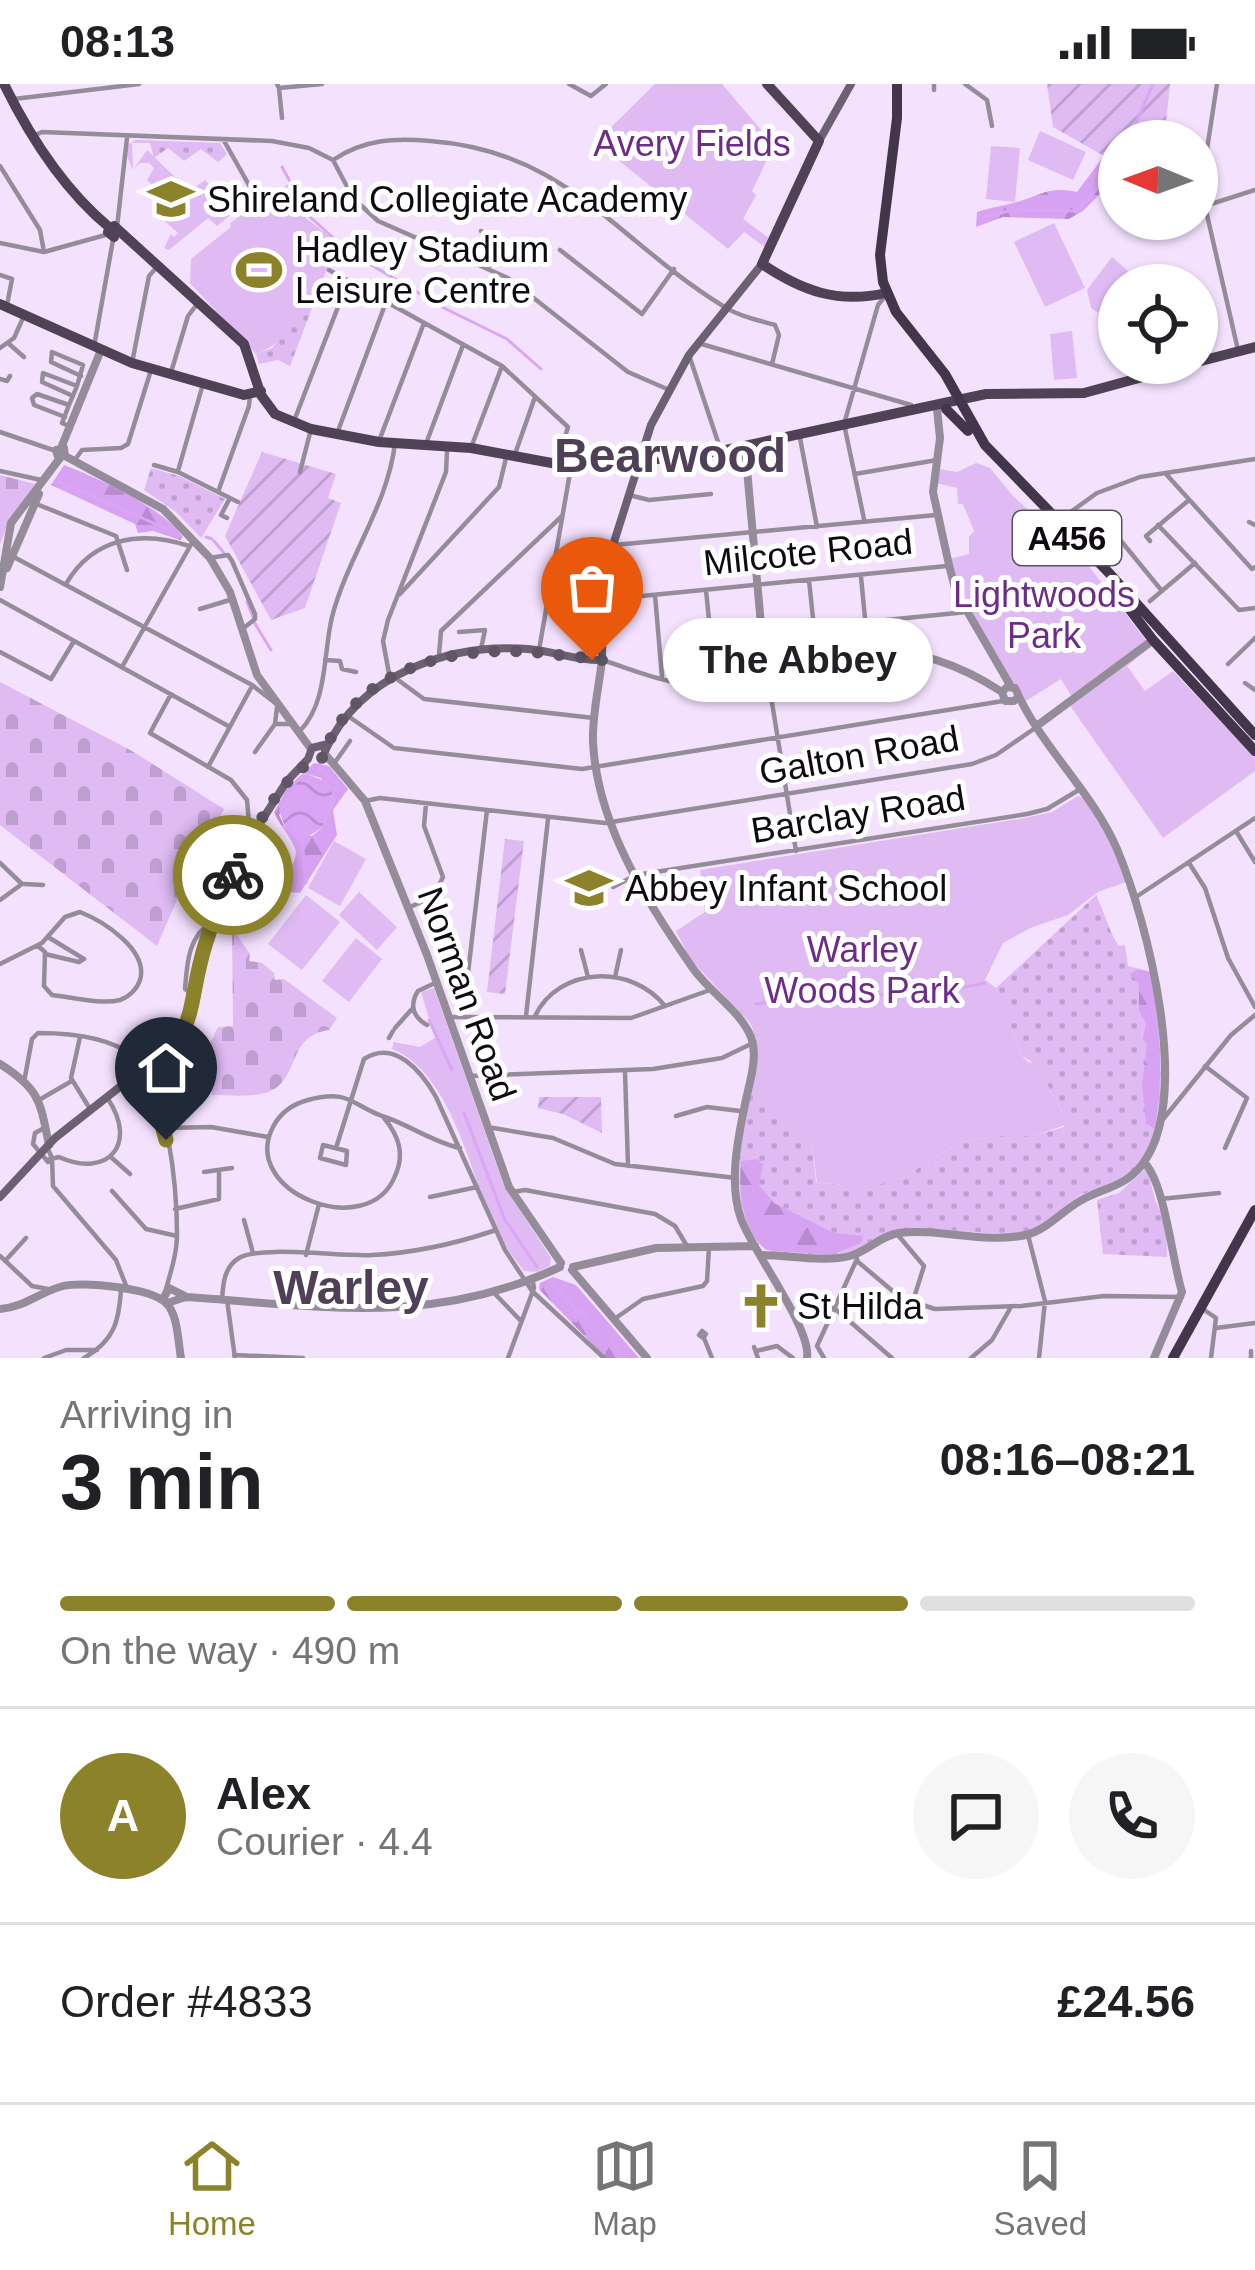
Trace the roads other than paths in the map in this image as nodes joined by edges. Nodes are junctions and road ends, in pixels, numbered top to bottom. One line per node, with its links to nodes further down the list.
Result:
1 (4, 84): 12 (main road)
2 (139, 84): 12 (street)
3 (322, 84): 11 (street)
4 (569, 84): 5 (street)
5 (606, 84)
6 (767, 84): 19 (main road)
7 (851, 84): 19 (main road)
8 (897, 84): 38 (highway)
9 (965, 84): 15 (street)
10 (1216, 84): 14 (street)
11 (278, 86): 13 (street)
12 (12, 100): 16 (main road)
13 (281, 118)
14 (1211, 120)
15 (992, 126)
16 (33, 136): 17 (street); 26 (main road)
17 (127, 138): 18 (street); 26 (street)
18 (223, 139): 20 (street); 24 (street)
19 (819, 141): 31 (main road)
20 (333, 160): 33 (street); 34 (street)
21 (0, 166): 30 (street)
22 (1255, 190): 23 (street)
23 (1218, 200)
24 (259, 202)
25 (481, 231): 33 (street)
26 (114, 232): 30 (street); 32 (main road); 50 (street)
27 (1211, 240): 51 (street)
28 (0, 243): 30 (street)
29 (560, 250): 34 (street)
30 (44, 252)
31 (762, 264): 38 (main road); 42 (main road)
32 (158, 266): 40 (main road); 55 (street)
33 (488, 268): 63 (street)
34 (674, 269): 42 (street)
35 (329, 270): 37 (street)
36 (0, 275): 41 (street)
37 (347, 281): 39 (street); 73 (street)
38 (886, 294): 65 (street); 70 (highway, A456)
39 (386, 302): 44 (street); 77 (street)
40 (199, 303): 59 (street); 66 (main road)
41 (3, 304): 43 (main road)
42 (726, 309): 46 (main road); 56 (street)
43 (25, 312): 45 (street); 50 (main road)
44 (424, 323): 47 (street); 79 (street)
45 (8, 343): 49 (street); 54 (street)
46 (698, 344): 52 (main road); 56 (street)
47 (463, 345): 57 (street); 81 (street)
48 (1255, 347): 51 (main road)
49 (0, 348)
50 (97, 348): 55 (main road); 72 (street)
51 (1238, 350): 53 (main road)
52 (689, 355): 63 (main road); 85 (street)
53 (1218, 356)
54 (25, 357)
55 (132, 363): 58 (main road)
56 (772, 364): 65 (street)
57 (502, 366): 68 (street); 84 (street)
58 (152, 370): 59 (main road); 86 (street)
59 (171, 375): 61 (main road)
60 (81, 376): 60 (street); 64 (street)
61 (203, 384): 66 (main road); 95 (street)
62 (1118, 384): 70 (main road)
63 (670, 385): 88 (main road)
64 (77, 386): 67 (street); 67 (street)
65 (854, 388): 71 (street); 74 (street)
66 (255, 393): 73 (main road); 100 (street)
67 (73, 396): 69 (street)
68 (535, 398): 87 (street); 91 (street)
69 (69, 405): 72 (street); 72 (street)
70 (952, 406): 71 (main road); 90 (street); 111 (highway, A456); 111 (highway, A456)
71 (913, 411): 74 (main road)
72 (67, 421): 86 (street)
73 (293, 422): 75 (main road)
74 (844, 424): 78 (main road); 98 (street)
75 (311, 429): 77 (main road); 96 (street)
76 (0, 432): 86 (street)
77 (337, 435): 79 (main road)
78 (800, 435): 83 (main road); 113 (street)
79 (379, 442): 80 (main road)
80 (394, 443): 81 (main road); 161 (street)
81 (425, 445): 82 (main road)
82 (447, 446): 84 (main road); 126 (street)
83 (745, 447): 85 (main road); 114 (street)
84 (471, 448): 87 (main road)
85 (721, 452): 88 (main road)
86 (63, 455): 99 (street); 118 (street, Norman Road)
87 (511, 455): 91 (main road); 128 (street)
88 (640, 459): 93 (main road); 102 (main road)
89 (1255, 459): 97 (street)
90 (937, 460): 98 (street); 107 (street)
91 (557, 464): 93 (main road)
92 (154, 465): 95 (street)
93 (571, 465): 108 (street)
94 (0, 471): 99 (street)
95 (178, 472): 100 (street)
96 (300, 472)
97 (1164, 472): 104 (street); 111 (street)
98 (855, 474): 110 (street)
99 (44, 482): 106 (street); 120 (street)
100 (218, 492): 103 (street)
101 (711, 494): 102 (street)
102 (628, 495): 119 (main road)
103 (230, 498): 105 (street); 109 (street)
104 (1189, 500): 112 (street); 124 (street)
105 (238, 502)
106 (34, 503): 115 (street); 120 (street)
107 (936, 514): 110 (street); 123 (street)
108 (562, 516): 156 (street); 160 (street)
109 (227, 518)
110 (864, 522): 113 (street)
111 (1057, 524): 146 (highway, A456); 151 (highway, A456)
112 (1158, 525): 117 (street); 122 (street)
113 (817, 526): 114 (street)
114 (754, 533): 119 (street); 132 (street)
115 (118, 540): 118 (street); 125 (street); 131 (street)
116 (1121, 541): 135 (street)
117 (1150, 541)
118 (191, 543): 121 (street, Norman Road); 147 (street)
119 (613, 545): 140 (main road)
120 (5, 555): 130 (street); 131 (street)
121 (210, 557): 133 (street); 137 (street, Norman Road)
122 (1195, 563): 135 (street); 143 (street)
123 (949, 565): 127 (street, Milcote Road); 144 (street)
124 (1255, 568)
125 (128, 570)
126 (407, 570): 128 (street); 138 (street)
127 (861, 574): 129 (street, Milcote Road); 145 (street)
128 (417, 576): 138 (street)
129 (809, 580): 132 (street, Milcote Road); 159 (street)
130 (1, 583)
131 (66, 584): 147 (street)
132 (758, 584): 134 (street, Milcote Road); 153 (street)
133 (244, 586): 137 (street); 148 (street)
134 (706, 590): 136 (street, Milcote Road); 169 (street)
135 (1162, 591): 141 (street)
136 (655, 595): 140 (street, Milcote Road); 167 (street)
137 (231, 596): 142 (street); 148 (street, Norman Road)
138 (396, 598): 168 (street)
139 (0, 600): 152 (street)
140 (601, 600): 162 (main road)
141 (1150, 601)
142 (200, 608)
143 (1255, 608)
144 (967, 612): 145 (street); 174 (street)
145 (866, 622): 155 (street)
146 (1153, 624): 151 (highway); 157 (highway, A456)
147 (145, 626): 164 (street); 171 (street)
148 (241, 631): 166 (street, Norman Road)
149 (459, 632): 154 (street)
150 (1255, 638): 163 (street)
151 (1153, 640): 157 (highway, A456); 180 (street, Galton Road)
152 (74, 641): 158 (street); 164 (street)
153 (764, 647): 159 (street); 169 (street); 184 (street)
154 (481, 649): 156 (main road); 160 (main road)
155 (868, 649): 159 (street); 174 (street)
156 (539, 650): 162 (main road)
157 (1170, 651): 183 (highway, A456); 186 (highway, A456)
158 (0, 652)
159 (817, 657)
160 (439, 658): 168 (main road)
161 (325, 660): 165 (street); 182 (street)
162 (602, 660): 167 (street); 177 (street)
163 (1228, 664)
164 (122, 667): 173 (street)
165 (356, 672)
166 (257, 674): 171 (street); 175 (street, Norman Road)
167 (662, 677): 169 (street)
168 (392, 678): 176 (main road); 177 (street)
169 (715, 681)
170 (1245, 683): 172 (street)
171 (252, 685): 175 (street); 181 (street)
172 (1255, 690)
173 (171, 694): 181 (street); 189 (street)
174 (1007, 696): 180 (street); 184 (street)
175 (275, 704): 178 (street); 179 (street, Norman Road)
176 (348, 716): 188 (main road); 190 (street)
177 (594, 718): 190 (street)
178 (275, 724): 179 (street); 187 (street)
179 (290, 724): 182 (street, Norman Road)
180 (1038, 725): 191 (street); 192 (street, Galton Road)
181 (230, 727): 189 (street)
182 (298, 732): 188 (street, Norman Road)
183 (1255, 735)
184 (778, 738): 190 (street); 192 (street)
185 (350, 741): 188 (street)
186 (1255, 751)
187 (255, 752)
188 (319, 753): 193 (street, Norman Road); 201 (main road)
189 (208, 767): 199 (street)
190 (595, 767): 198 (street)
191 (1082, 788): 202 (street, Barclay Road); 211 (street)
192 (787, 794): 198 (street, Galton Road); 202 (street)
193 (365, 801): 194 (street, Galton Road); 213 (street, Norman Road)
194 (427, 804): 195 (street, Galton Road); 213 (street)
195 (487, 810): 196 (street, Galton Road); 227 (street)
196 (548, 817): 198 (street, Galton Road); 228 (street)
197 (1255, 818): 200 (street)
198 (608, 823): 207 (street)
199 (249, 824): 201 (street); 206 (street)
200 (1236, 831): 204 (street); 205 (street)
201 (250, 840): 206 (main road)
202 (796, 851): 207 (street, Barclay Road)
203 (0, 862): 208 (street)
204 (1255, 862)
205 (1189, 863): 211 (street); 224 (street)
206 (236, 868): 238 (main road)
207 (636, 875): 210 (street, Barclay Road); 223 (street)
208 (22, 884): 209 (street); 212 (street)
209 (43, 885)
210 (613, 887)
211 (1136, 897): 250 (street)
212 (0, 900)
213 (409, 908): 222 (street, Norman Road)
214 (47, 939): 215 (street); 218 (street); 218 (street); 218 (street)
215 (38, 946): 218 (street); 219 (street)
216 (581, 950): 220 (street)
217 (621, 950): 221 (street)
218 (45, 953)
219 (0, 964)
220 (588, 976): 221 (street); 229 (street)
221 (615, 977): 225 (street)
222 (437, 982): 226 (street); 231 (street, Norman Road)
223 (710, 990): 225 (street); 235 (street)
224 (1255, 1006)
225 (666, 1008): 229 (street)
226 (413, 1010): 232 (street); 233 (street)
227 (463, 1016): 228 (street); 231 (street)
228 (526, 1016): 229 (street)
229 (535, 1016)
230 (1255, 1016): 237 (street)
231 (449, 1018): 240 (street, Norman Road)
232 (421, 1025)
233 (393, 1032)
234 (80, 1037): 238 (street); 241 (street); 242 (street)
235 (753, 1043): 239 (street); 247 (street)
236 (0, 1064): 242 (street)
237 (1205, 1066): 250 (street); 257 (street)
238 (146, 1068): 243 (main road); 253 (street)
239 (626, 1071): 240 (street); 261 (street)
240 (470, 1076): 252 (street, Norman Road)
241 (72, 1081): 244 (street); 246 (street)
242 (24, 1082): 244 (street)
243 (108, 1098): 246 (main road); 259 (street)
244 (39, 1100): 251 (street)
245 (351, 1100): 249 (street); 254 (street); 255 (street); 256 (street)
246 (91, 1111): 258 (main road)
247 (743, 1111): 248 (street); 266 (street)
248 (676, 1116)
249 (384, 1118): 256 (street); 274 (street)
250 (1159, 1123): 260 (street)
251 (47, 1127): 258 (street); 258 (street)
252 (487, 1127): 261 (street); 268 (street, Norman Road)
253 (166, 1128): 254 (street); 275 (street)
254 (268, 1137): 274 (street)
255 (336, 1148): 255 (street)
256 (460, 1148): 267 (street)
257 (1225, 1148)
258 (48, 1153): 259 (street); 271 (main road); 294 (street)
259 (110, 1156): 265 (street)
260 (1144, 1162): 273 (street); 281 (street)
261 (628, 1166): 266 (street)
262 (232, 1168): 264 (street)
263 (204, 1172): 264 (street)
264 (219, 1172): 275 (street)
265 (130, 1174)
266 (736, 1178): 286 (street)
267 (477, 1187): 272 (street); 279 (street)
268 (512, 1192): 284 (street); 291 (street, Norman Road)
269 (1214, 1194): 273 (street)
270 (112, 1195): 282 (street)
271 (0, 1197)
272 (430, 1197)
273 (1159, 1199): 299 (street)
274 (319, 1204): 288 (street)
275 (175, 1209): 282 (street)
276 (1255, 1210): 307 (highway)
277 (244, 1220): 287 (street)
278 (1255, 1222): 307 (highway)
279 (493, 1231): 288 (street); 292 (street)
280 (897, 1234): 281 (street); 289 (street); 303 (street)
281 (1028, 1234): 301 (street)
282 (177, 1235): 298 (street)
283 (26, 1238): 290 (street)
284 (687, 1246): 285 (street); 291 (street)
285 (709, 1246): 286 (street); 309 (street)
286 (757, 1251): 289 (street); 314 (street)
287 (253, 1253): 288 (street); 300 (street)
288 (306, 1255)
289 (856, 1257): 303 (street); 304 (street)
290 (2, 1258): 293 (street)
291 (565, 1267): 292 (street); 309 (street, Norman Road)
292 (528, 1279): 296 (street); 297 (street)
293 (32, 1286): 295 (street); 302 (street)
294 (122, 1288): 295 (street); 298 (street); 316 (street)
295 (52, 1290): 302 (street)
296 (492, 1291): 300 (street); 308 (street)
297 (532, 1291): 308 (street); 324 (street)
298 (172, 1297): 300 (street); 321 (street)
299 (1182, 1297): 301 (street); 333 (street)
300 (224, 1300): 318 (street)
301 (1046, 1300): 305 (street); 315 (street)
302 (32, 1302): 306 (street)
303 (912, 1304): 305 (street)
304 (833, 1307): 312 (street); 329 (street)
305 (1011, 1307): 330 (street)
306 (0, 1309)
307 (1206, 1310): 311 (street); 334 (highway)
308 (520, 1320): 323 (street)
309 (614, 1320): 325 (street, Norman Road)
310 (1255, 1323): 311 (street)
311 (1216, 1328): 335 (street)
312 (819, 1335): 314 (street); 314 (street)
313 (704, 1338): 326 (street)
314 (813, 1345): 328 (street); 328 (street)
315 (1042, 1349): 331 (street); 332 (street)
316 (97, 1351): 319 (street); 320 (street)
317 (756, 1352): 327 (street)
318 (234, 1356): 322 (street)
319 (44, 1358)
320 (84, 1358)
321 (181, 1358)
322 (302, 1358)
323 (508, 1358)
324 (604, 1358)
325 (646, 1358)
326 (712, 1358)
327 (793, 1358)
328 (812, 1358)
329 (892, 1358)
330 (971, 1358)
331 (1039, 1358)
332 (1052, 1358)
333 (1154, 1358)
334 (1176, 1358)
335 (1211, 1358)

